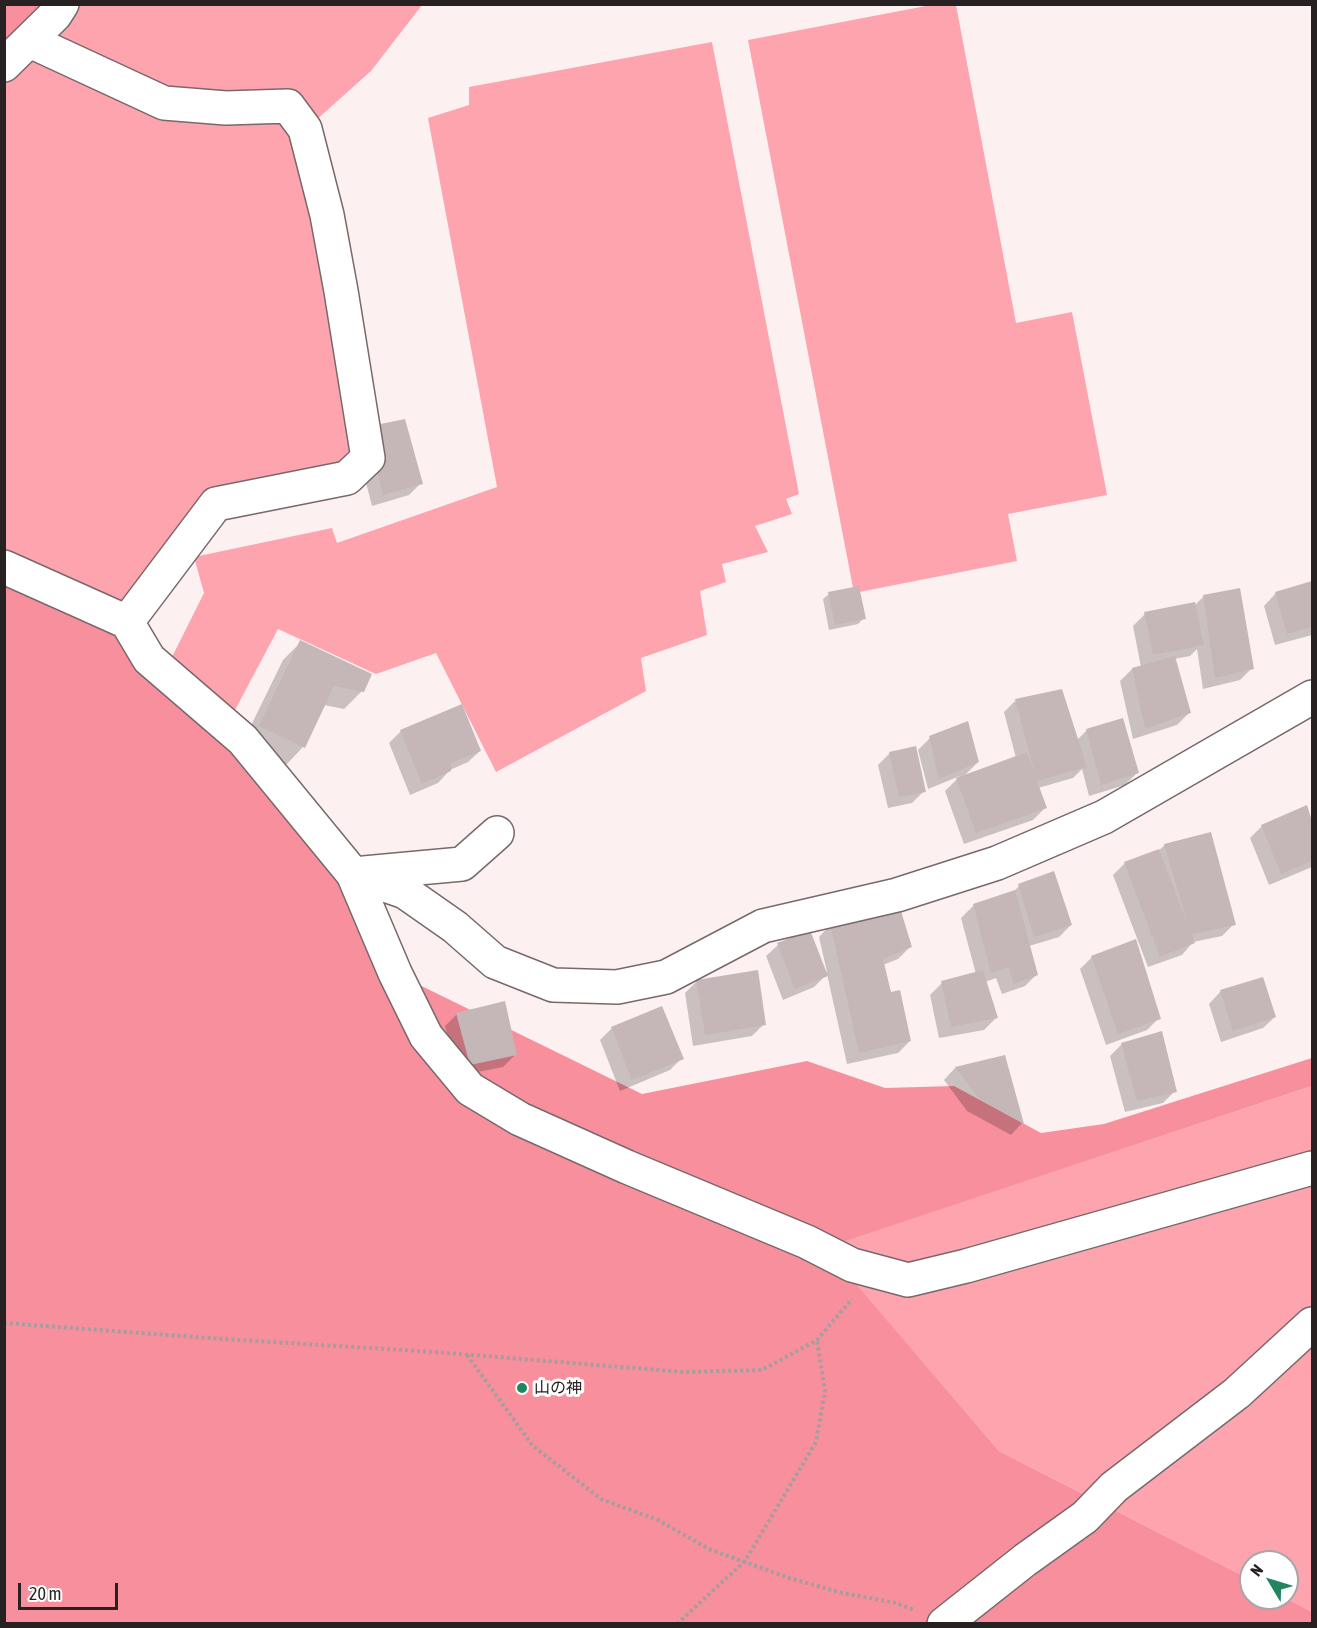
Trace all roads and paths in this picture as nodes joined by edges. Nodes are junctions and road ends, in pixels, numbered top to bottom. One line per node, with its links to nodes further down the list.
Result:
1 (62, 4): 2 (street)
2 (30, 41): 3 (street); 5 (street)
3 (4, 65)
4 (4, 567): 5 (street)
5 (127, 622): 8 (street)
6 (1312, 697): 8 (street)
7 (497, 833): 8 (street)
8 (353, 874): 10 (street)
9 (1312, 1168): 10 (street)
10 (876, 1271): 13 (path)
11 (4, 1323): 14 (path)
12 (1312, 1324): 17 (street)
13 (817, 1340): 14 (path); 15 (path)
14 (467, 1355): 15 (path)
15 (745, 1561): 16 (path); 17 (path)
16 (677, 1623)
17 (945, 1623)

